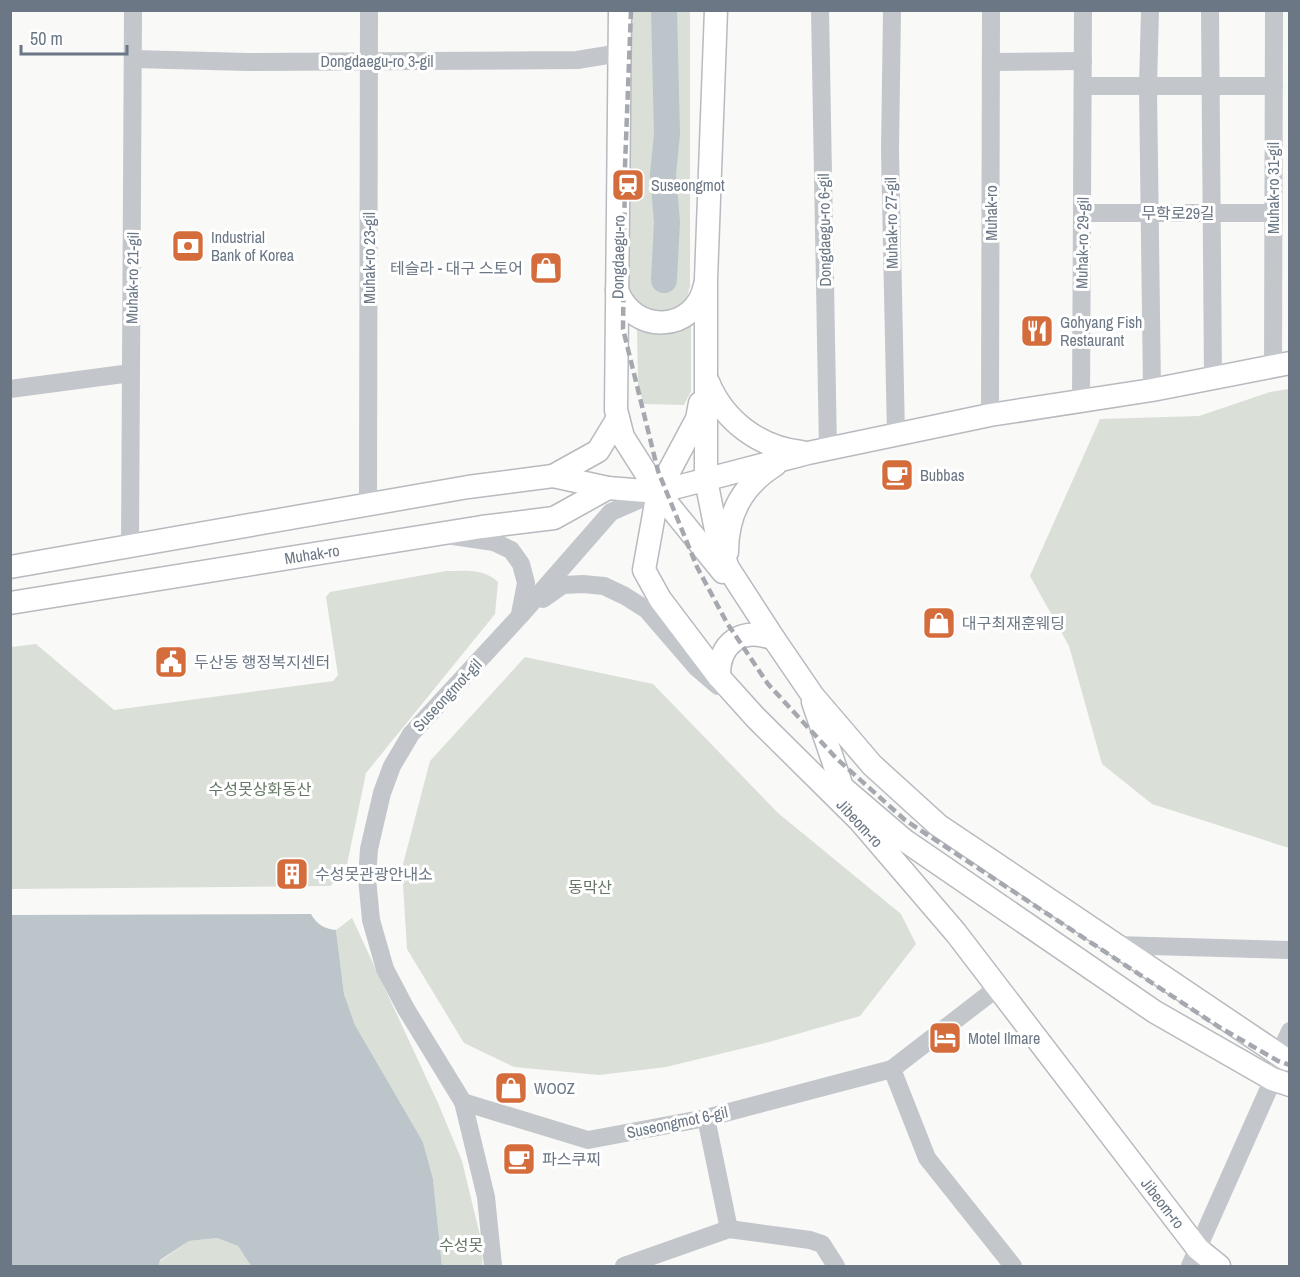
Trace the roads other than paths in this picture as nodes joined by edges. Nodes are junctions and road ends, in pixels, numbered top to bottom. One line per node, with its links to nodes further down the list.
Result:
1 (133, 10): 13 (street, Muhak-ro 21-gil)
2 (369, 10): 15 (street, Muhak-ro 23-gil)
3 (620, 10): 12 (main road, Dongdaegu-ro)
4 (716, 10): 25 (main road)
5 (820, 10): 37 (street, Dongdaegu-ro 6-gil)
6 (892, 10): 36 (street, Muhak-ro 27-gil)
7 (992, 10): 16 (street, Muhak-ro)
8 (1083, 10): 14 (street, Muhak-ro 29-gil)
9 (1150, 10): 20 (street)
10 (1210, 10): 18 (street)
11 (1274, 10): 19 (street, Muhak-ro 31-gil)
12 (620, 53): 15 (street, Dongdaegu-ro 3-gil); 26 (main road, Dongdaegu-ro)
13 (133, 59): 15 (street, Dongdaegu-ro 3-gil); 28 (street, Muhak-ro 21-gil)
14 (1083, 61): 16 (street); 17 (street, Muhak-ro 29-gil)
15 (369, 62): 43 (street, Muhak-ro 23-gil)
16 (991, 62): 34 (street, Muhak-ro)
17 (1083, 86): 20 (street); 21 (street, Muhak-ro 29-gil)
18 (1210, 86): 19 (street); 20 (street); 23 (street)
19 (1274, 86): 24 (street, Muhak-ro 31-gil)
20 (1148, 87): 22 (street)
21 (1083, 213): 22 (street, 무학로29길); 33 (street, Muhak-ro 29-gil)
22 (1150, 213): 23 (street, 무학로29길); 32 (street)
23 (1211, 213): 24 (street, 무학로29길); 30 (street)
24 (1273, 213): 27 (street, Muhak-ro 31-gil)
25 (706, 279): 26 (main road); 29 (main road)
26 (617, 290): 35 (main road, Dongdaegu-ro)
27 (1281, 365): 30 (main road)
28 (131, 373): 31 (street); 45 (street, Muhak-ro 21-gil)
29 (705, 375): 37 (main road); 40 (main road); 42 (main road, Jibeom-ro)
30 (1213, 378): 32 (main road)
31 (10, 389)
32 (1152, 390): 33 (main road)
33 (1081, 400): 34 (main road)
34 (990, 415): 36 (main road)
35 (618, 418): 39 (main road); 42 (main road, Dongdaegu-ro)
36 (896, 435): 37 (main road)
37 (818, 451): 38 (main road)
38 (784, 459): 40 (main road); 47 (main road)
39 (553, 476): 41 (main road); 43 (main road)
40 (706, 480): 42 (main road); 47 (main road)
41 (608, 488): 42 (main road); 44 (main road, Muhak-ro)
42 (658, 492): 49 (main road); 50 (street, Suseongmot-gil); 52 (main road, Jibeom-ro)
43 (368, 505): 45 (main road)
44 (437, 534): 48 (main road, Muhak-ro); 50 (street)
45 (130, 546): 46 (main road)
46 (10, 567)
47 (728, 568): 49 (main road)
48 (10, 603)
49 (757, 614): 51 (main road)
50 (520, 616): 54 (street); 62 (street, Suseongmot-gil)
51 (774, 639): 52 (main road); 53 (main road)
52 (719, 677): 54 (main road, Jibeom-ro)
53 (808, 689): 55 (main road); 61 (main road)
54 (755, 717): 57 (main road, Jibeom-ro)
55 (1116, 945): 56 (street); 59 (main road)
56 (1290, 950)
57 (997, 988): 60 (street, Suseongmot 6-gil); 65 (main road, Jibeom-ro)
58 (1290, 1030): 59 (street)
59 (1284, 1058): 61 (street)
60 (892, 1069): 63 (street, Suseongmot 6-gil); 66 (street)
61 (1281, 1082): 65 (street)
62 (463, 1102): 63 (street, Suseongmot 6-gil); 67 (street, Suseongmot-gil)
63 (706, 1118): 64 (street)
64 (729, 1229): 68 (street); 69 (street)
65 (1194, 1258): 70 (main road, Jibeom-ro)
66 (1005, 1264)
67 (493, 1266)
68 (624, 1266)
69 (836, 1266)
70 (1219, 1266)

